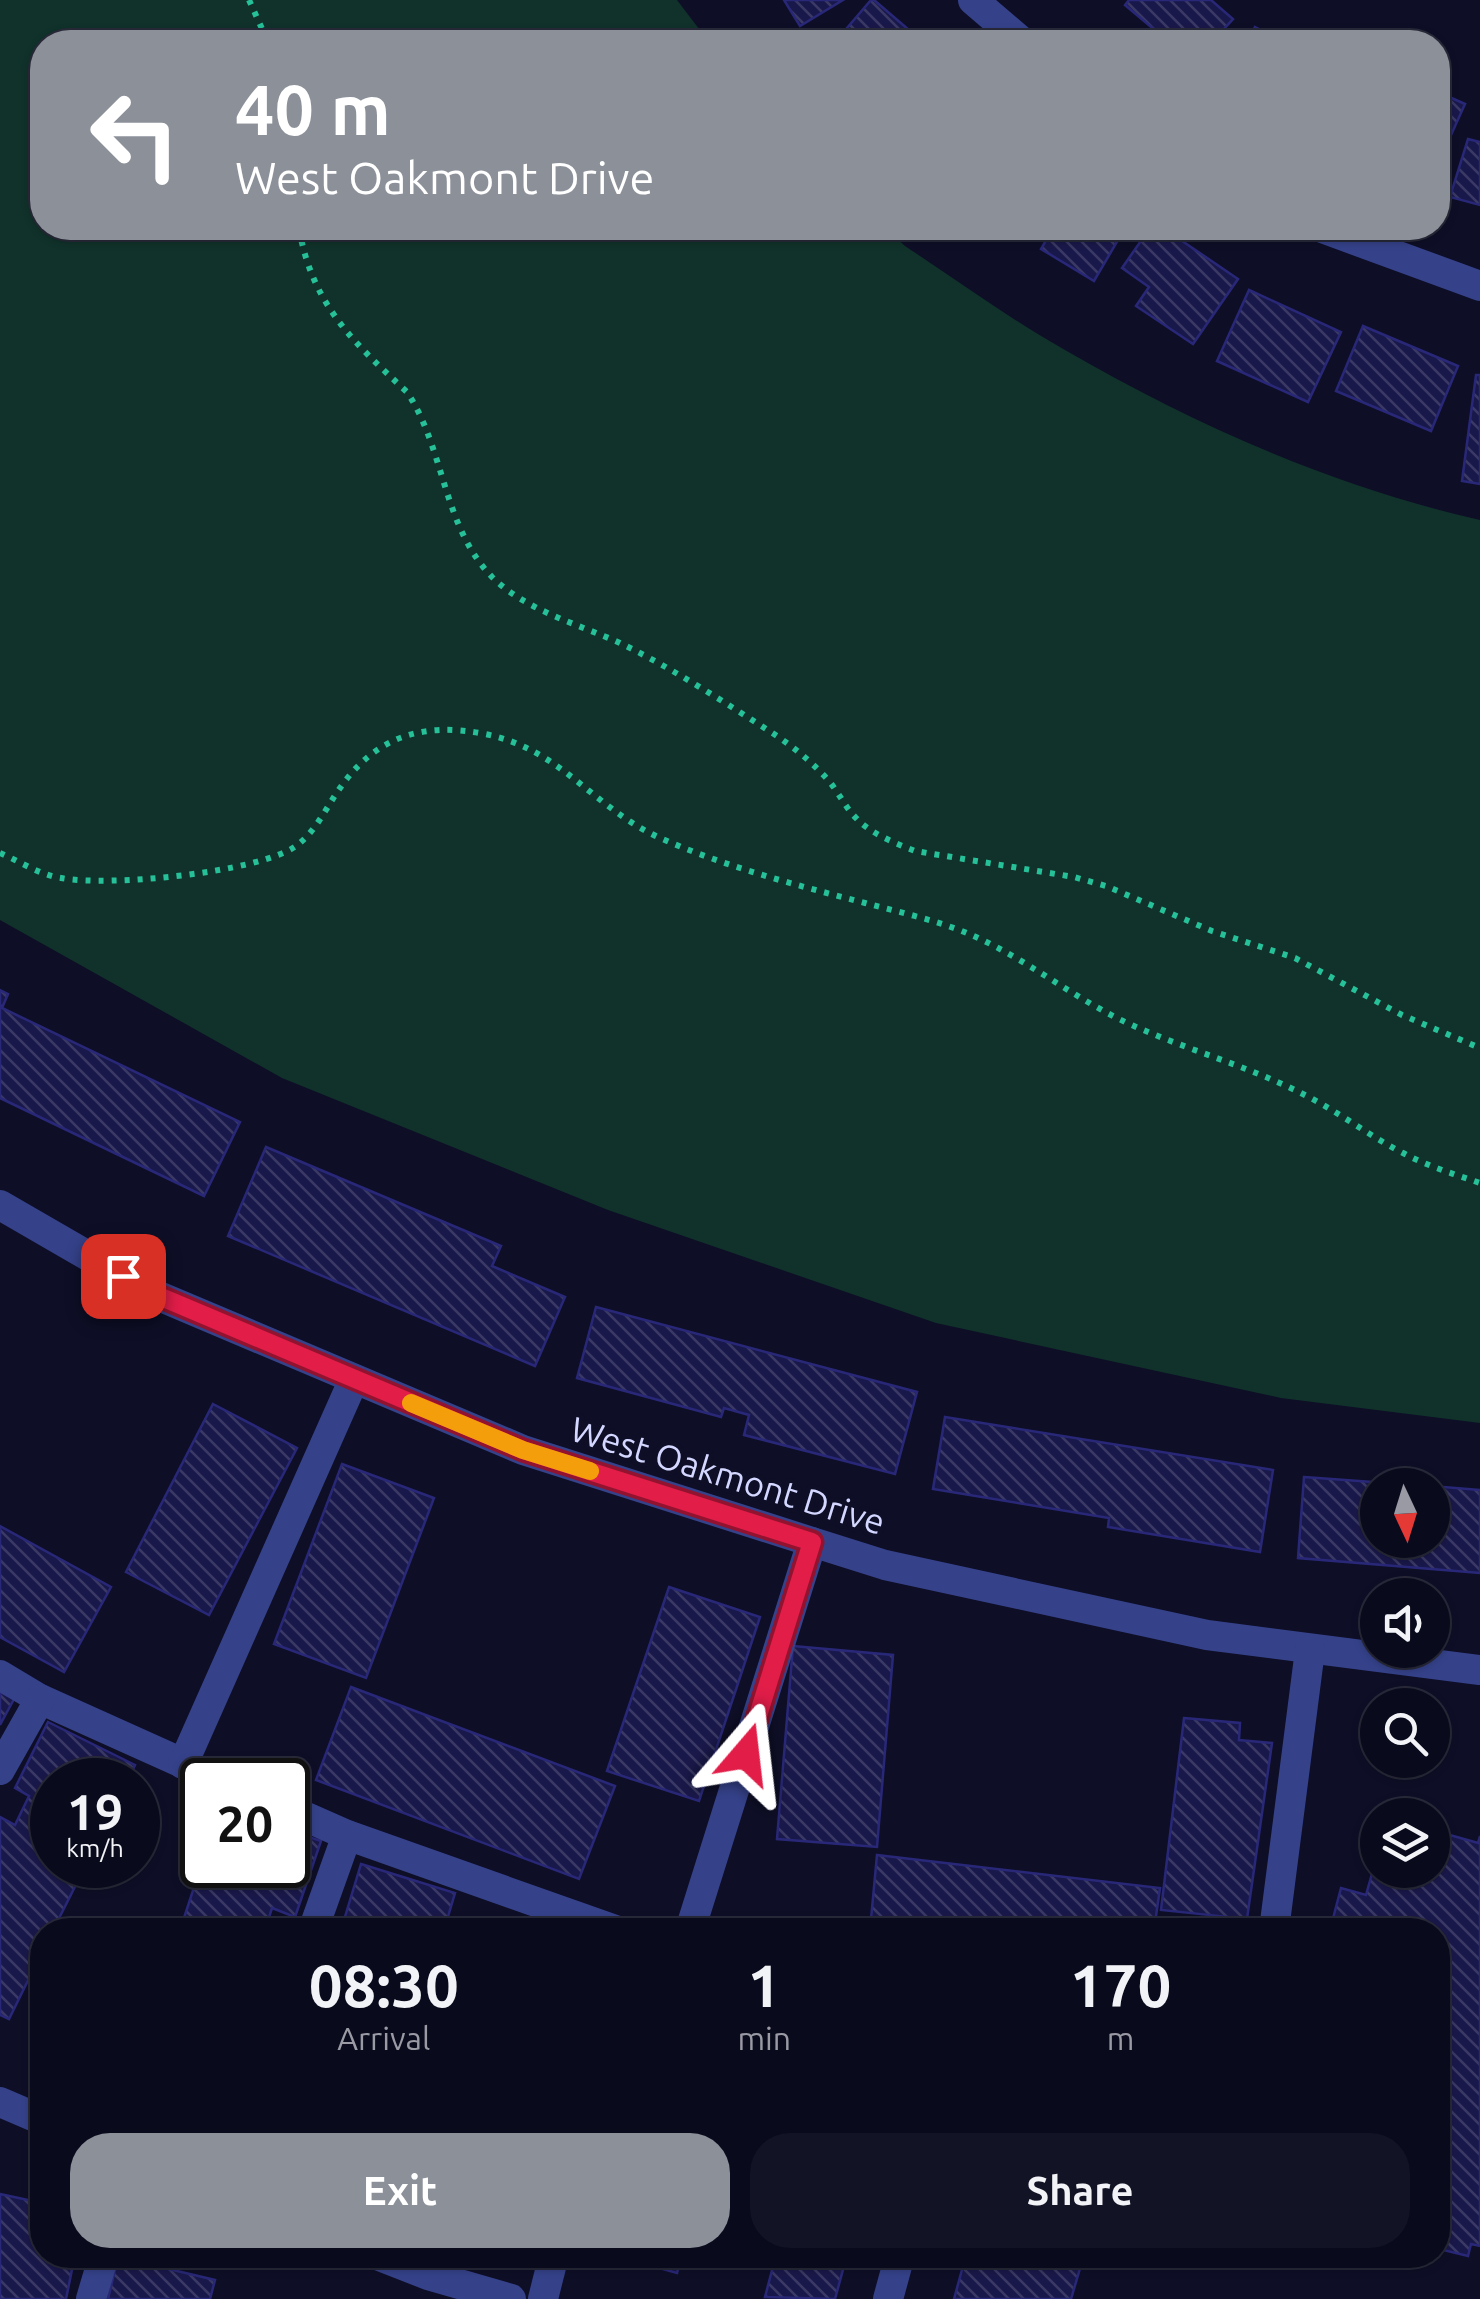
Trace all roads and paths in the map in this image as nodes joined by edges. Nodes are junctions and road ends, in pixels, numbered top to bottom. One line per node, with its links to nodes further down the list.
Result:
1 (249, 0): 3 (path)
2 (973, 0): 4 (street)
3 (263, 30)
4 (1008, 30)
5 (301, 240): 9 (path)
6 (1355, 240): 7 (street)
7 (1480, 286)
8 (0, 852): 10 (path)
9 (1480, 1048)
10 (1480, 1183)
11 (0, 1205): 12 (street, West Oakmont Drive)
12 (354, 1379): 13 (street, West Oakmont Drive); 18 (street)
13 (812, 1542): 14 (street, West Oakmont Drive); 25 (street)
14 (1310, 1650): 15 (street, West Oakmont Drive); 26 (street)
15 (1480, 1670)
16 (0, 1676): 17 (street)
17 (40, 1699): 19 (street); 20 (street)
18 (187, 1758)
19 (180, 1762)
20 (0, 1770)
21 (310, 1819): 22 (street)
22 (347, 1835): 23 (street); 24 (street)
23 (317, 1918)
24 (581, 1918)
25 (694, 1918)
26 (1276, 1918)
27 (0, 2102): 28 (street)
28 (30, 2115)
29 (100, 2268): 34 (street)
30 (396, 2268): 33 (street)
31 (550, 2268): 36 (street)
32 (896, 2268): 37 (street)
33 (425, 2287): 35 (street)
34 (91, 2299)
35 (511, 2299)
36 (542, 2299)
37 (888, 2299)

